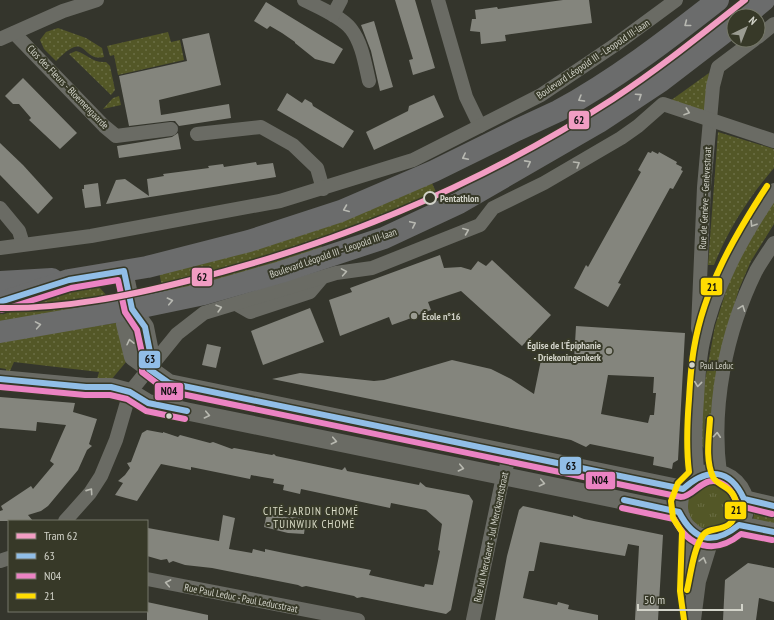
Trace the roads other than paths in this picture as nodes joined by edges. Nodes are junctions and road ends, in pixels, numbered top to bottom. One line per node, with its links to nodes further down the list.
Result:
1 (97, 0): 13 (street)
2 (304, 0): 9 (street)
3 (341, 0): 9 (street)
4 (438, 0): 18 (street)
5 (676, 0): 18 (street, Boulevard Léopold III - Leopold III-laan)
6 (718, 0): 28 (main road, one-way to 28)
7 (764, 0): 8 (main road)
8 (754, 8)
9 (333, 15): 16 (street)
10 (774, 24): 11 (street)
11 (766, 30)
12 (726, 31): 32 (main road, Boulevard Léopold III - Leopold III-laan, one-way to 12)
13 (14, 33): 14 (street); 19 (street, Clos des Fleurs - Bloemengaarde)
14 (0, 39)
15 (743, 48): 17 (street, Rue de Genève - Genèvestraat)
16 (369, 81)
17 (710, 120): 21 (street); 34 (street, Rue de Genève - Genèvestraat); 35 (street, Boulevard Léopold III - Leopold III-laan, one-way to 17)
18 (480, 126): 22 (street, Boulevard Léopold III - Leopold III-laan)
19 (171, 129)
20 (197, 134): 22 (street)
21 (774, 141)
22 (323, 189): 26 (street, Boulevard Léopold III - Leopold III-laan)
23 (774, 190): 34 (street, Rue de Genève - Genèvestraat, one-way to 34)
24 (0, 208): 26 (street)
25 (774, 243): 39 (street, one-way to 25)
26 (23, 244): 27 (street, Boulevard Léopold III - Leopold III-laan)
27 (0, 248)
28 (124, 271): 29 (main road); 32 (street)
29 (69, 280): 30 (main road); 31 (main road)
30 (0, 282)
31 (0, 303)
32 (132, 309): 33 (main road, Boulevard Léopold III - Leopold III-laan, one-way to 32); 35 (street, one-way to 32)
33 (0, 332)
34 (702, 342): 41 (street, Rue de Genève - Genèvestraat, one-way to 41)
35 (149, 368): 37 (street, Boulevard Léopold III - Leopold III-laan); 38 (street)
36 (0, 379): 37 (street)
37 (130, 392): 40 (street, one-way to 40); 46 (street, one-way to 37)
38 (510, 454): 40 (street, Rue Jul Merckaert - Jul Merckaertstraat); 42 (street)
39 (720, 474): 41 (street); 43 (street)
40 (504, 475): 45 (street, one-way to 45); 54 (street, Rue Jul Merckaert - Jul Merckaertstraat)
41 (698, 476): 42 (street)
42 (683, 489): 45 (street)
43 (744, 499): 44 (street); 47 (street)
44 (774, 506)
45 (679, 512): 48 (street)
46 (66, 520)
47 (739, 525): 49 (street); 50 (street)
48 (690, 530): 50 (street); 52 (street)
49 (774, 532)
50 (710, 539): 52 (street, one-way to 50)
51 (148, 579): 53 (street, Rue Paul Leduc - Paul Leducstraat, one-way to 51)
52 (692, 615)
53 (358, 620)
54 (473, 620)

